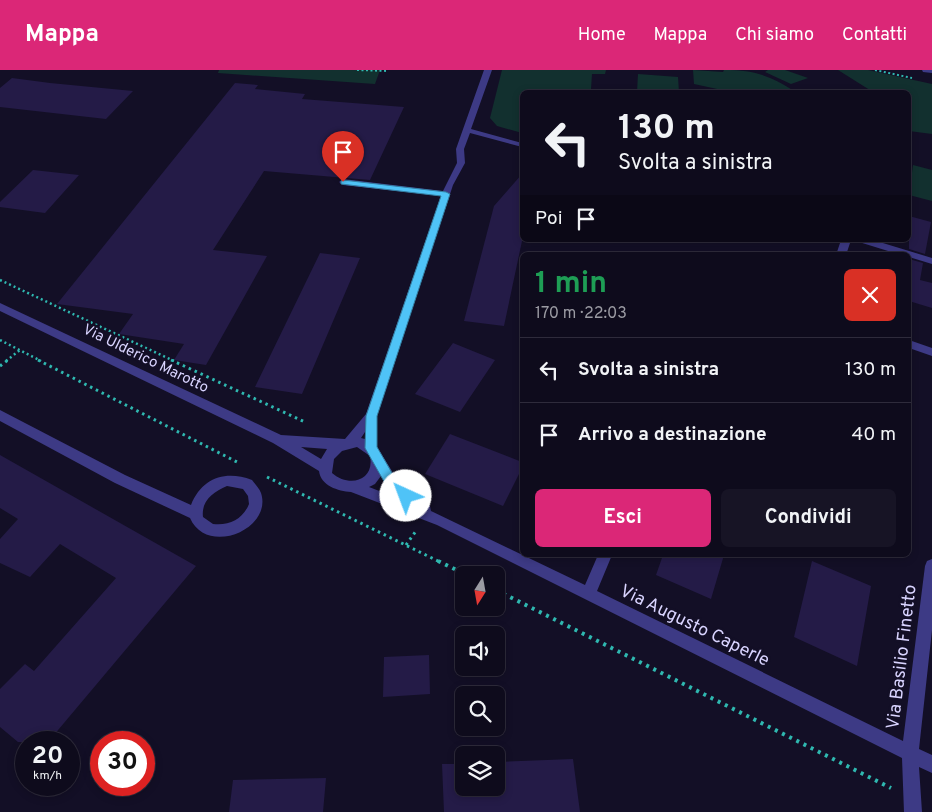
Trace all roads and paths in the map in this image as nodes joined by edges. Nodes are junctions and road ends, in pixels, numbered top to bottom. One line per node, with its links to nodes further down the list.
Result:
1 (357, 70): 5 (path)
2 (488, 70): 8 (street)
3 (875, 70): 7 (path)
4 (926, 70): 6 (street)
5 (388, 71)
6 (932, 71)
7 (913, 78)
8 (467, 130): 9 (street); 11 (street)
9 (520, 144)
10 (343, 182): 11 (street)
11 (446, 194): 24 (street)
12 (869, 242): 13 (street)
13 (904, 252)
14 (911, 254): 15 (street)
15 (932, 260)
16 (0, 280): 25 (path)
17 (0, 307): 26 (street, Via Ulderico Marotto)
18 (0, 340): 20 (path)
19 (911, 345): 21 (street)
20 (20, 350): 22 (path); 29 (path)
21 (932, 352)
22 (0, 366)
23 (0, 415): 33 (street)
24 (371, 416): 27 (street); 28 (street)
25 (308, 424)
26 (277, 439): 27 (street, Via Ulderico Marotto); 30 (street, Via Ulderico Marotto)
27 (345, 444): 28 (street); 30 (street)
28 (375, 453): 32 (street); 34 (street, Via Augusto Caperle)
29 (243, 465)
30 (324, 467): 32 (street, Via Augusto Caperle)
31 (261, 474): 37 (path)
32 (355, 488): 34 (street, Via Augusto Caperle)
33 (196, 514): 33 (street)
34 (442, 521): 38 (street, Via Augusto Caperle)
35 (604, 557): 38 (street)
36 (932, 566): 40 (street, Via Basilio Finetto)
37 (455, 569)
38 (589, 593): 40 (street, Via Augusto Caperle)
39 (505, 595): 42 (path)
40 (910, 753): 41 (street, Via Augusto Caperle); 42 (street, Via Basilio Finetto)
41 (932, 764)
42 (913, 806)

